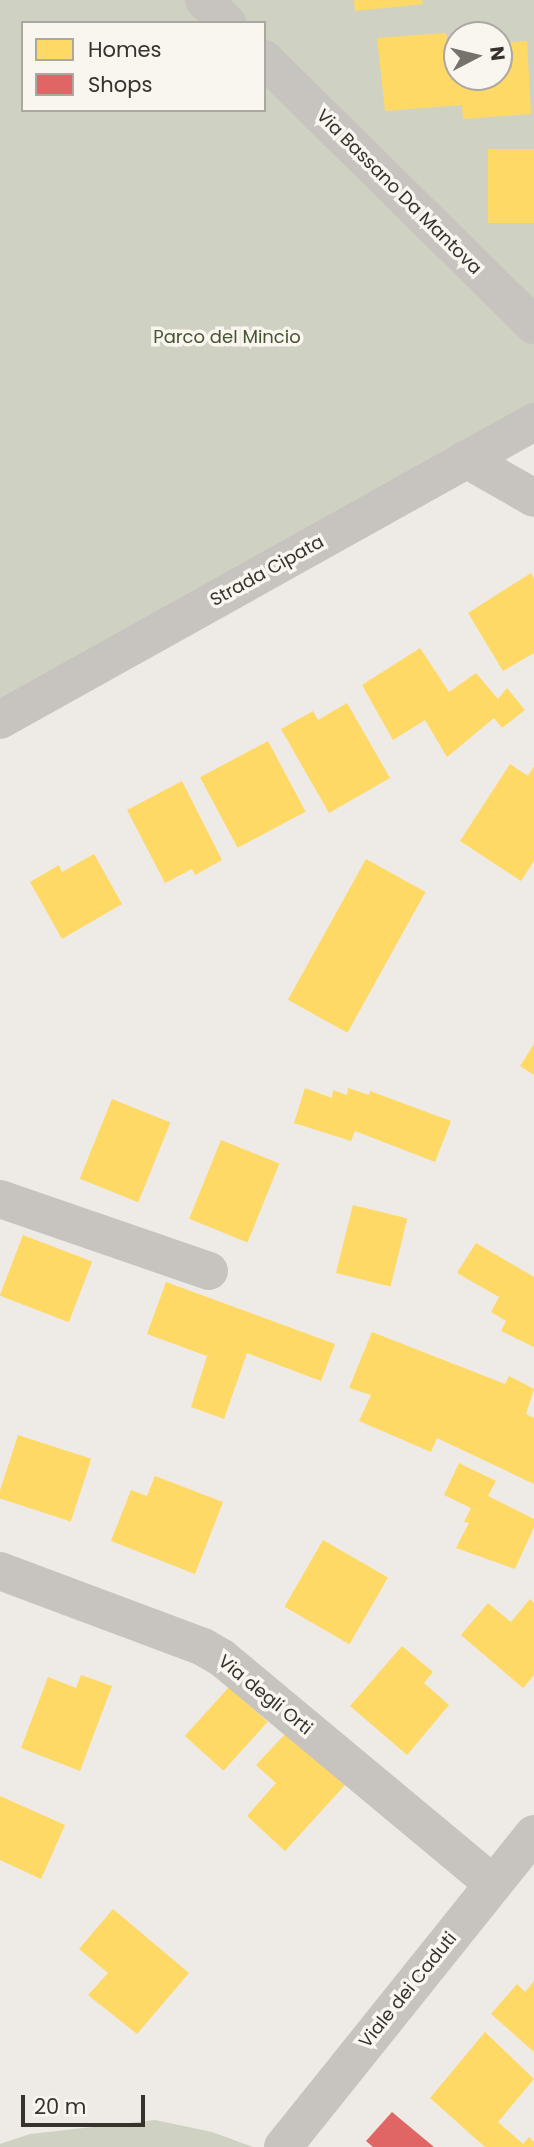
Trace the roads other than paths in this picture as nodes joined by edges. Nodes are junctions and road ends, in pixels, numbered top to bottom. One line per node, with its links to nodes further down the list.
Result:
1 (204, 0): 2 (street)
2 (226, 21)
3 (266, 61): 4 (street, Via Bassano Da Mantova)
4 (534, 325)
5 (534, 422): 6 (street, Strada Cipata)
6 (466, 459): 7 (street); 8 (street, Strada Cipata)
7 (534, 498)
8 (0, 720)
9 (0, 1199): 10 (street)
10 (209, 1271)
11 (0, 1571): 13 (street, Via degli Orti)
12 (534, 1834): 13 (street, Viale dei Caduti)
13 (493, 1884): 14 (street, Viale dei Caduti)
14 (283, 2147)

